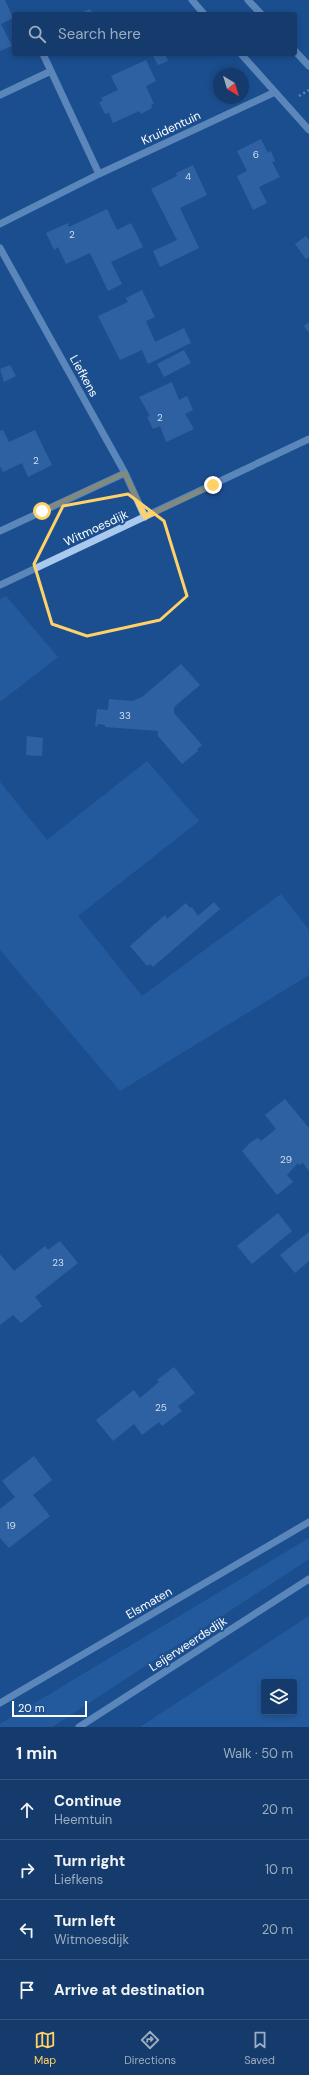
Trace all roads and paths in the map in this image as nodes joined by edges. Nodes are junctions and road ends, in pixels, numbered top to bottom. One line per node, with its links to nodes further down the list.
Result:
1 (192, 0): 3 (street)
2 (248, 0): 4 (street)
3 (202, 12)
4 (259, 12)
5 (297, 53): 8 (street)
6 (44, 56): 9 (street)
7 (243, 56): 10 (street)
8 (309, 66)
9 (51, 71): 11 (street); 13 (street)
10 (275, 92): 12 (street); 13 (street, Kruidentuin)
11 (0, 95)
12 (309, 130)
13 (99, 174): 14 (street, Kruidentuin)
14 (0, 224)
15 (0, 248): 17 (street, Liefkens)
16 (309, 440): 18 (street, Witmoesdijk)
17 (125, 473): 18 (street, Liefkens); 19 (street)
18 (145, 517): 20 (street, Witmoesdijk)
19 (0, 531)
20 (0, 586)
21 (309, 1522): 23 (street, Elsmaten)
22 (309, 1580): 24 (street, Leijerweerdsdijk)
23 (0, 1703)
24 (79, 1727)

